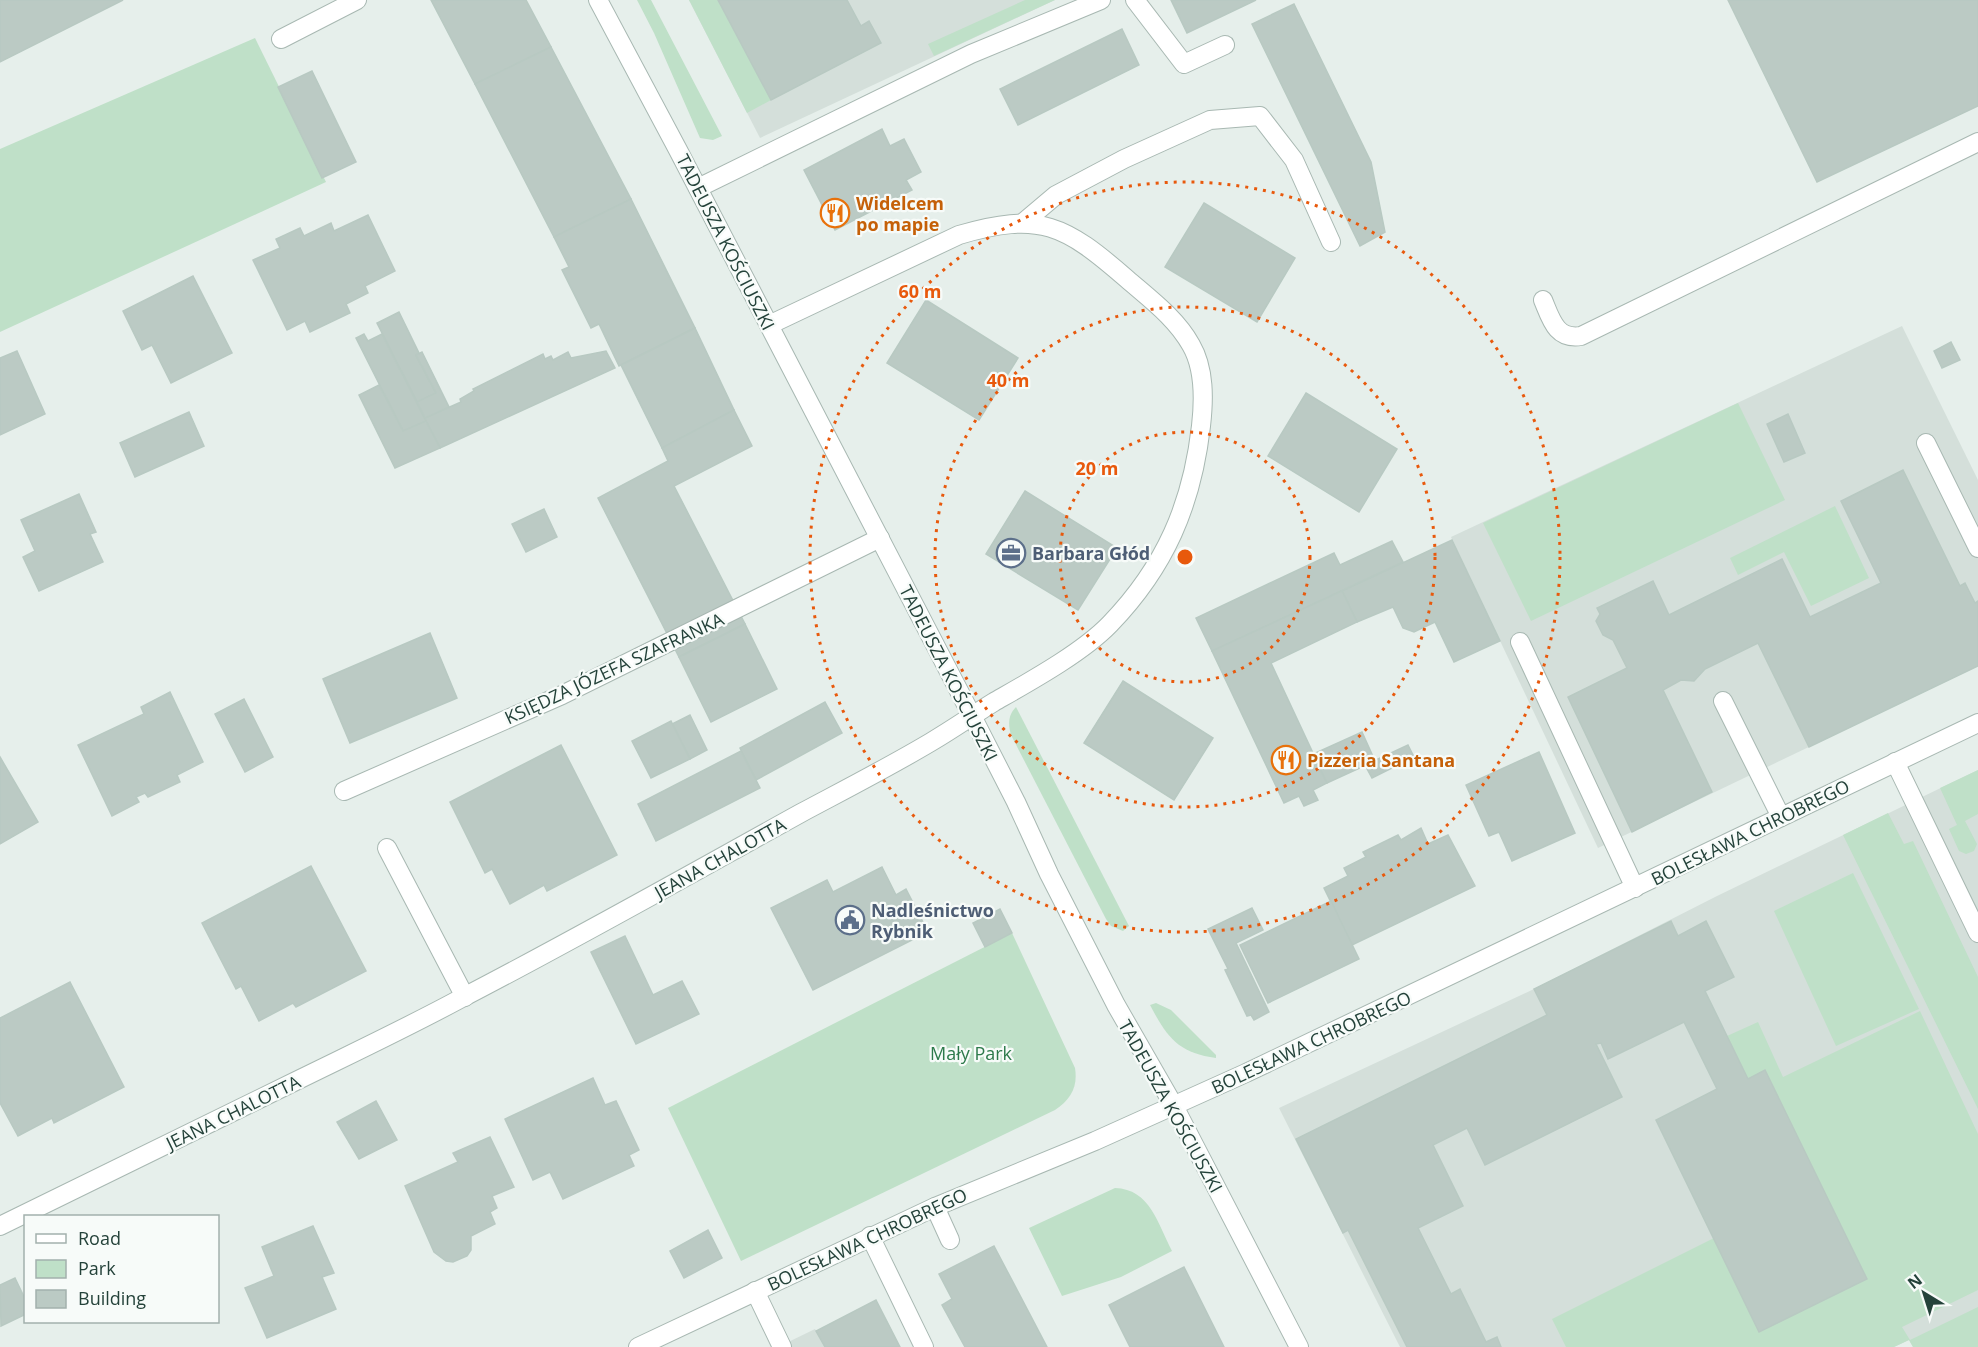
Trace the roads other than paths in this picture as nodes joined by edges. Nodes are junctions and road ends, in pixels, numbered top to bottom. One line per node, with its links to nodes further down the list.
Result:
1 (357, 0): 5 (street)
2 (598, 0): 8 (street, TADEUSZA KOŚCIUSZKI)
3 (1101, 0): 8 (street)
4 (1135, 0): 6 (street)
5 (281, 39)
6 (1225, 45)
7 (1978, 142): 11 (street)
8 (698, 188): 12 (street, TADEUSZA KOŚCIUSZKI)
9 (1024, 222): 10 (street); 12 (street, JEANA CHALOTTA); 18 (street, JEANA CHALOTTA)
10 (1331, 242)
11 (1543, 300)
12 (769, 325): 14 (street, TADEUSZA KOŚCIUSZKI)
13 (1926, 443): 15 (street)
14 (880, 538): 18 (street, TADEUSZA KOŚCIUSZKI); 21 (street, KSIĘDZA JÓZEFA SZAFRANKA)
15 (1978, 548)
16 (1520, 642): 24 (street)
17 (1723, 701): 22 (street)
18 (972, 716): 26 (street, JEANA CHALOTTA); 27 (street, TADEUSZA KOŚCIUSZKI)
19 (1978, 723): 20 (street, BOLESŁAWA CHROBREGO)
20 (1895, 762): 22 (street, BOLESŁAWA CHROBREGO); 25 (street)
21 (344, 791)
22 (1781, 817): 24 (street, BOLESŁAWA CHROBREGO)
23 (387, 849): 26 (street)
24 (1635, 888): 27 (street, BOLESŁAWA CHROBREGO)
25 (1978, 933)
26 (465, 997): 29 (street, JEANA CHALOTTA)
27 (1174, 1106): 28 (street, BOLESŁAWA CHROBREGO); 36 (street, TADEUSZA KOŚCIUSZKI)
28 (935, 1207): 30 (street, BOLESŁAWA CHROBREGO); 31 (street)
29 (0, 1226)
30 (870, 1236): 32 (street, BOLESŁAWA CHROBREGO); 35 (street)
31 (950, 1240)
32 (755, 1291): 33 (street, BOLESŁAWA CHROBREGO); 34 (street)
33 (638, 1347)
34 (782, 1347)
35 (924, 1347)
36 (1299, 1347)

